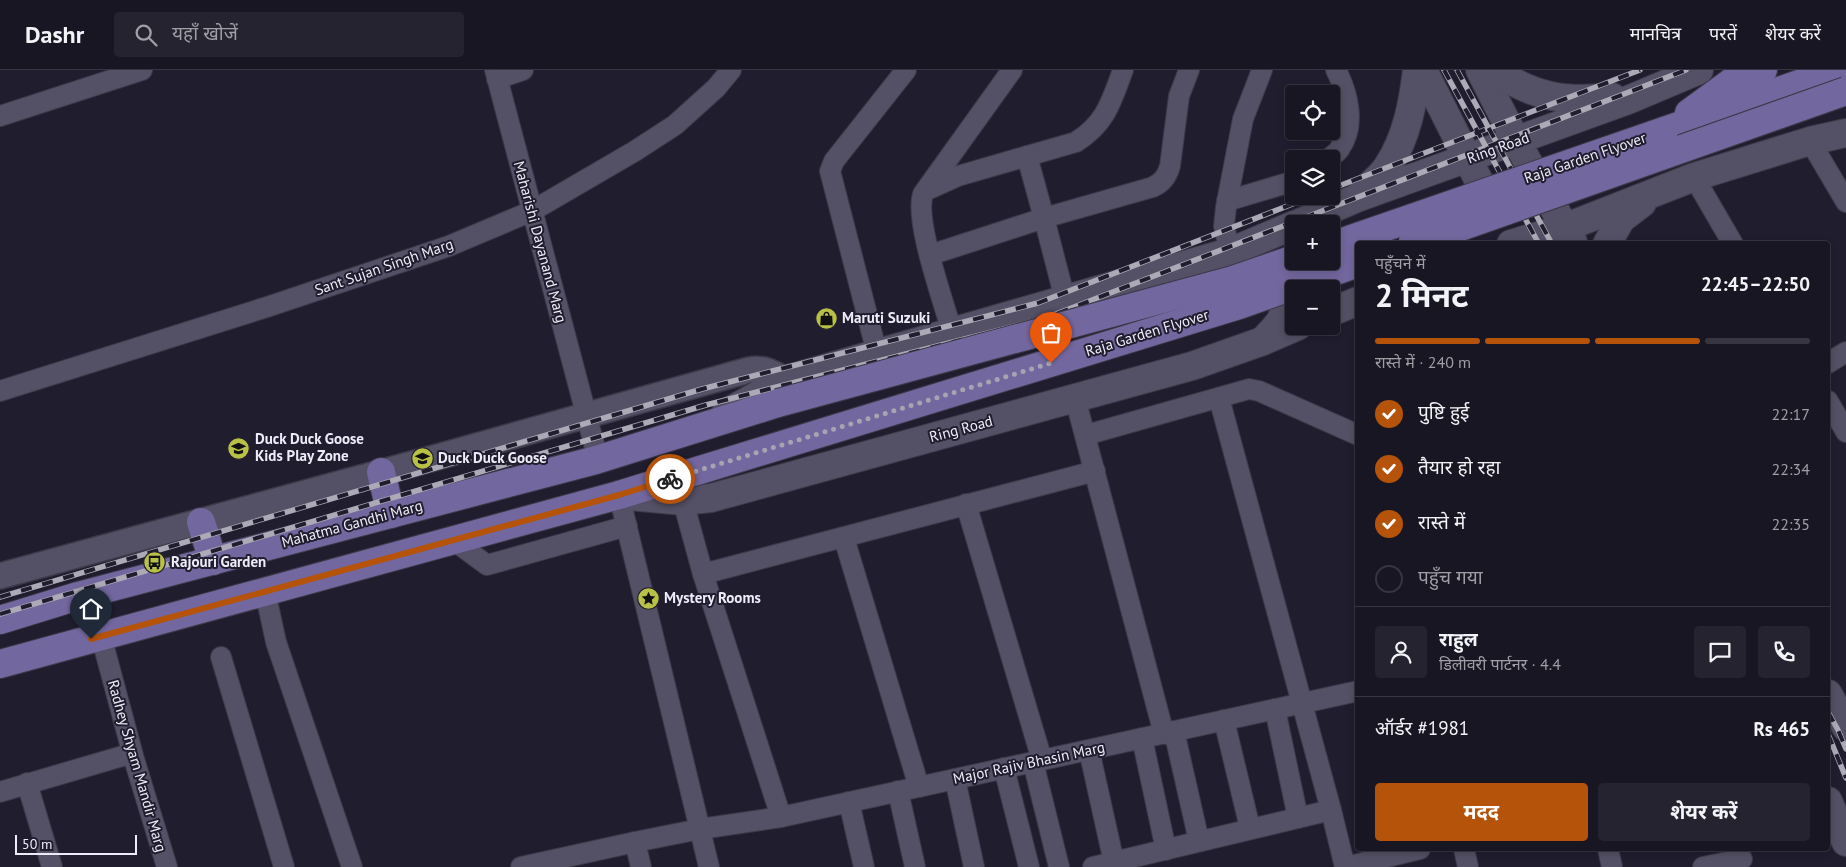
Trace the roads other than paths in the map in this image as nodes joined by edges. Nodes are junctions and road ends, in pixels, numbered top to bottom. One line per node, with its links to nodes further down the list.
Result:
1 (142, 70): 22 (street)
2 (523, 70): 17 (street)
3 (732, 70): 37 (street, Sant Sujan Singh Marg)
4 (906, 70): 59 (street)
5 (1012, 70): 32 (street)
6 (1123, 70): 28 (street)
7 (1189, 70): 39 (street)
8 (1262, 70): 35 (street)
9 (1336, 70): 27 (street)
10 (1417, 70): 34 (main road)
11 (1423, 70): 29 (main road)
12 (1480, 70): 25 (main road)
13 (1495, 70): 19 (main road)
14 (1699, 70): 19 (main road, Ring Road)
15 (1763, 70): 23 (main road)
16 (1839, 70): 23 (main road, Raja Garden Flyover)
17 (496, 74): 37 (street, Maharishi Dayanand Marg)
18 (1846, 91): 21 (main road, Raja Garden Flyover, bridge)
19 (1644, 93): 25 (main road, Ring Road)
20 (1846, 106): 21 (main road, bridge)
21 (1787, 111): 42 (main road, Raja Garden Flyover, bridge)
22 (0, 116)
23 (1664, 131): 47 (main road, Raja Garden Flyover, bridge)
24 (1846, 133): 26 (main road)
25 (1516, 141): 29 (main road, Ring Road); 41 (main road)
26 (1810, 141): 30 (main road); 36 (street)
27 (1338, 150)
28 (1027, 156): 32 (street); 39 (street)
29 (1468, 159): 34 (main road, Ring Road); 43 (main road)
30 (1694, 177): 33 (main road); 46 (street)
31 (1285, 184): 35 (street)
32 (927, 190): 49 (street)
33 (1657, 192): 41 (main road); 45 (main road)
34 (1357, 198): 38 (main road, Ring Road)
35 (1227, 201): 48 (street)
36 (1846, 202)
37 (532, 211): 61 (street, Sant Sujan Singh Marg); 66 (street, Maharishi Dayanand Marg)
38 (1316, 215)
39 (1044, 218): 49 (street); 52 (street)
40 (1285, 228): 48 (main road, Ring Road)
41 (1569, 236): 44 (main road)
42 (1420, 241)
43 (1509, 241)
44 (1532, 241)
45 (1610, 241)
46 (1731, 241)
47 (1340, 243)
48 (1230, 252): 52 (main road, Ring Road); 57 (main road)
49 (930, 255): 55 (street)
50 (1285, 261): 62 (main road, Raja Garden Flyover, bridge)
51 (1355, 264): 74 (main road, Raja Garden Flyover, bridge)
52 (1065, 300): 55 (main road, Ring Road)
53 (1355, 302): 54 (main road)
54 (1340, 308)
55 (952, 332): 59 (main road, Ring Road)
56 (1285, 332): 57 (main road, Ring Road)
57 (1263, 341): 63 (main road, Ring Road)
58 (1846, 352): 60 (street)
59 (877, 354): 62 (main road, Ring Road)
60 (1830, 362)
61 (0, 391)
62 (782, 392): 66 (street); 67 (main road, Raja Garden Flyover)
63 (1075, 398): 70 (street); 74 (main road, Ring Road)
64 (1219, 398): 69 (street); 70 (street); 92 (street)
65 (1830, 404): 68 (street)
66 (586, 415): 71 (street, Maharishi Dayanand Marg); 73 (street)
67 (703, 426): 71 (main road, Mahatma Gandhi Marg)
68 (1846, 432)
69 (1355, 434)
70 (1086, 435): 72 (street)
71 (598, 459): 77 (main road, Mahatma Gandhi Marg)
72 (1095, 471): 76 (street); 96 (street)
73 (381, 472): 77 (main road); 78 (street)
74 (679, 490): 75 (main road, Raja Garden Flyover); 83 (street)
75 (619, 495): 79 (street); 81 (main road)
76 (966, 504): 80 (street); 100 (street)
77 (391, 514): 82 (main road, Mahatma Gandhi Marg)
78 (201, 522): 82 (main road); 84 (street)
79 (627, 526): 81 (street); 113 (street)
80 (844, 538): 83 (street); 104 (street)
81 (453, 540): 85 (main road)
82 (213, 560): 86 (main road, Mahatma Gandhi Marg)
83 (703, 574): 110 (street)
84 (0, 576)
85 (265, 591): 87 (main road); 129 (street)
86 (0, 620)
87 (96, 638): 89 (main road); 99 (street, Radhey Shyam Mandir Marg); 127 (street, Radhey Shyam Mandir Marg)
88 (221, 657): 128 (street)
89 (0, 664)
90 (1355, 692): 92 (street, Major Rajiv Bhasin Marg)
91 (1830, 698): 95 (main road)
92 (1301, 703): 93 (street, Major Rajiv Bhasin Marg); 109 (street)
93 (1275, 708): 94 (street, Major Rajiv Bhasin Marg); 111 (street)
94 (1224, 720): 96 (street, Major Rajiv Bhasin Marg); 112 (street)
95 (1846, 727)
96 (1169, 733): 97 (street, Major Rajiv Bhasin Marg); 114 (street)
97 (1142, 738): 98 (street, Major Rajiv Bhasin Marg); 117 (street)
98 (1089, 750): 100 (street, Major Rajiv Bhasin Marg); 124 (street)
99 (126, 755): 103 (street); 126 (street, Radhey Shyam Mandir Marg)
100 (1038, 761): 101 (street, Major Rajiv Bhasin Marg); 137 (street)
101 (1004, 768): 102 (street, Major Rajiv Bhasin Marg); 136 (street)
102 (955, 779): 104 (street, Major Rajiv Bhasin Marg); 135 (street)
103 (27, 783): 106 (street); 125 (street)
104 (919, 787): 105 (street, Major Rajiv Bhasin Marg)
105 (898, 791): 107 (street, Major Rajiv Bhasin Marg); 134 (street)
106 (0, 792)
107 (849, 802): 110 (street, Major Rajiv Bhasin Marg); 133 (street)
108 (1830, 806): 116 (main road)
109 (1332, 810): 111 (street); 139 (street)
110 (781, 817): 113 (street, Major Rajiv Bhasin Marg)
111 (1298, 818): 112 (street)
112 (1250, 828): 114 (street)
113 (700, 830): 115 (street, Major Rajiv Bhasin Marg); 132 (street)
114 (1199, 841): 117 (street)
115 (635, 842): 123 (street, Major Rajiv Bhasin Marg); 131 (street)
116 (1846, 842)
117 (1166, 850): 124 (street)
118 (1413, 851): 121 (street)
119 (1464, 851): 140 (street)
120 (1608, 851): 141 (street)
121 (1392, 857): 139 (street)
122 (1742, 858): 142 (street)
123 (563, 863): 130 (street, Major Rajiv Bhasin Marg)
124 (1115, 864): 138 (street)
125 (52, 867)
126 (160, 867)
127 (167, 867)
128 (284, 867)
129 (352, 867)
130 (521, 867)
131 (641, 867)
132 (709, 867)
133 (864, 867)
134 (915, 867)
135 (974, 867)
136 (1028, 867)
137 (1059, 867)
138 (1093, 867)
139 (1345, 867)
140 (1468, 867)
141 (1612, 867)
142 (1703, 867)

